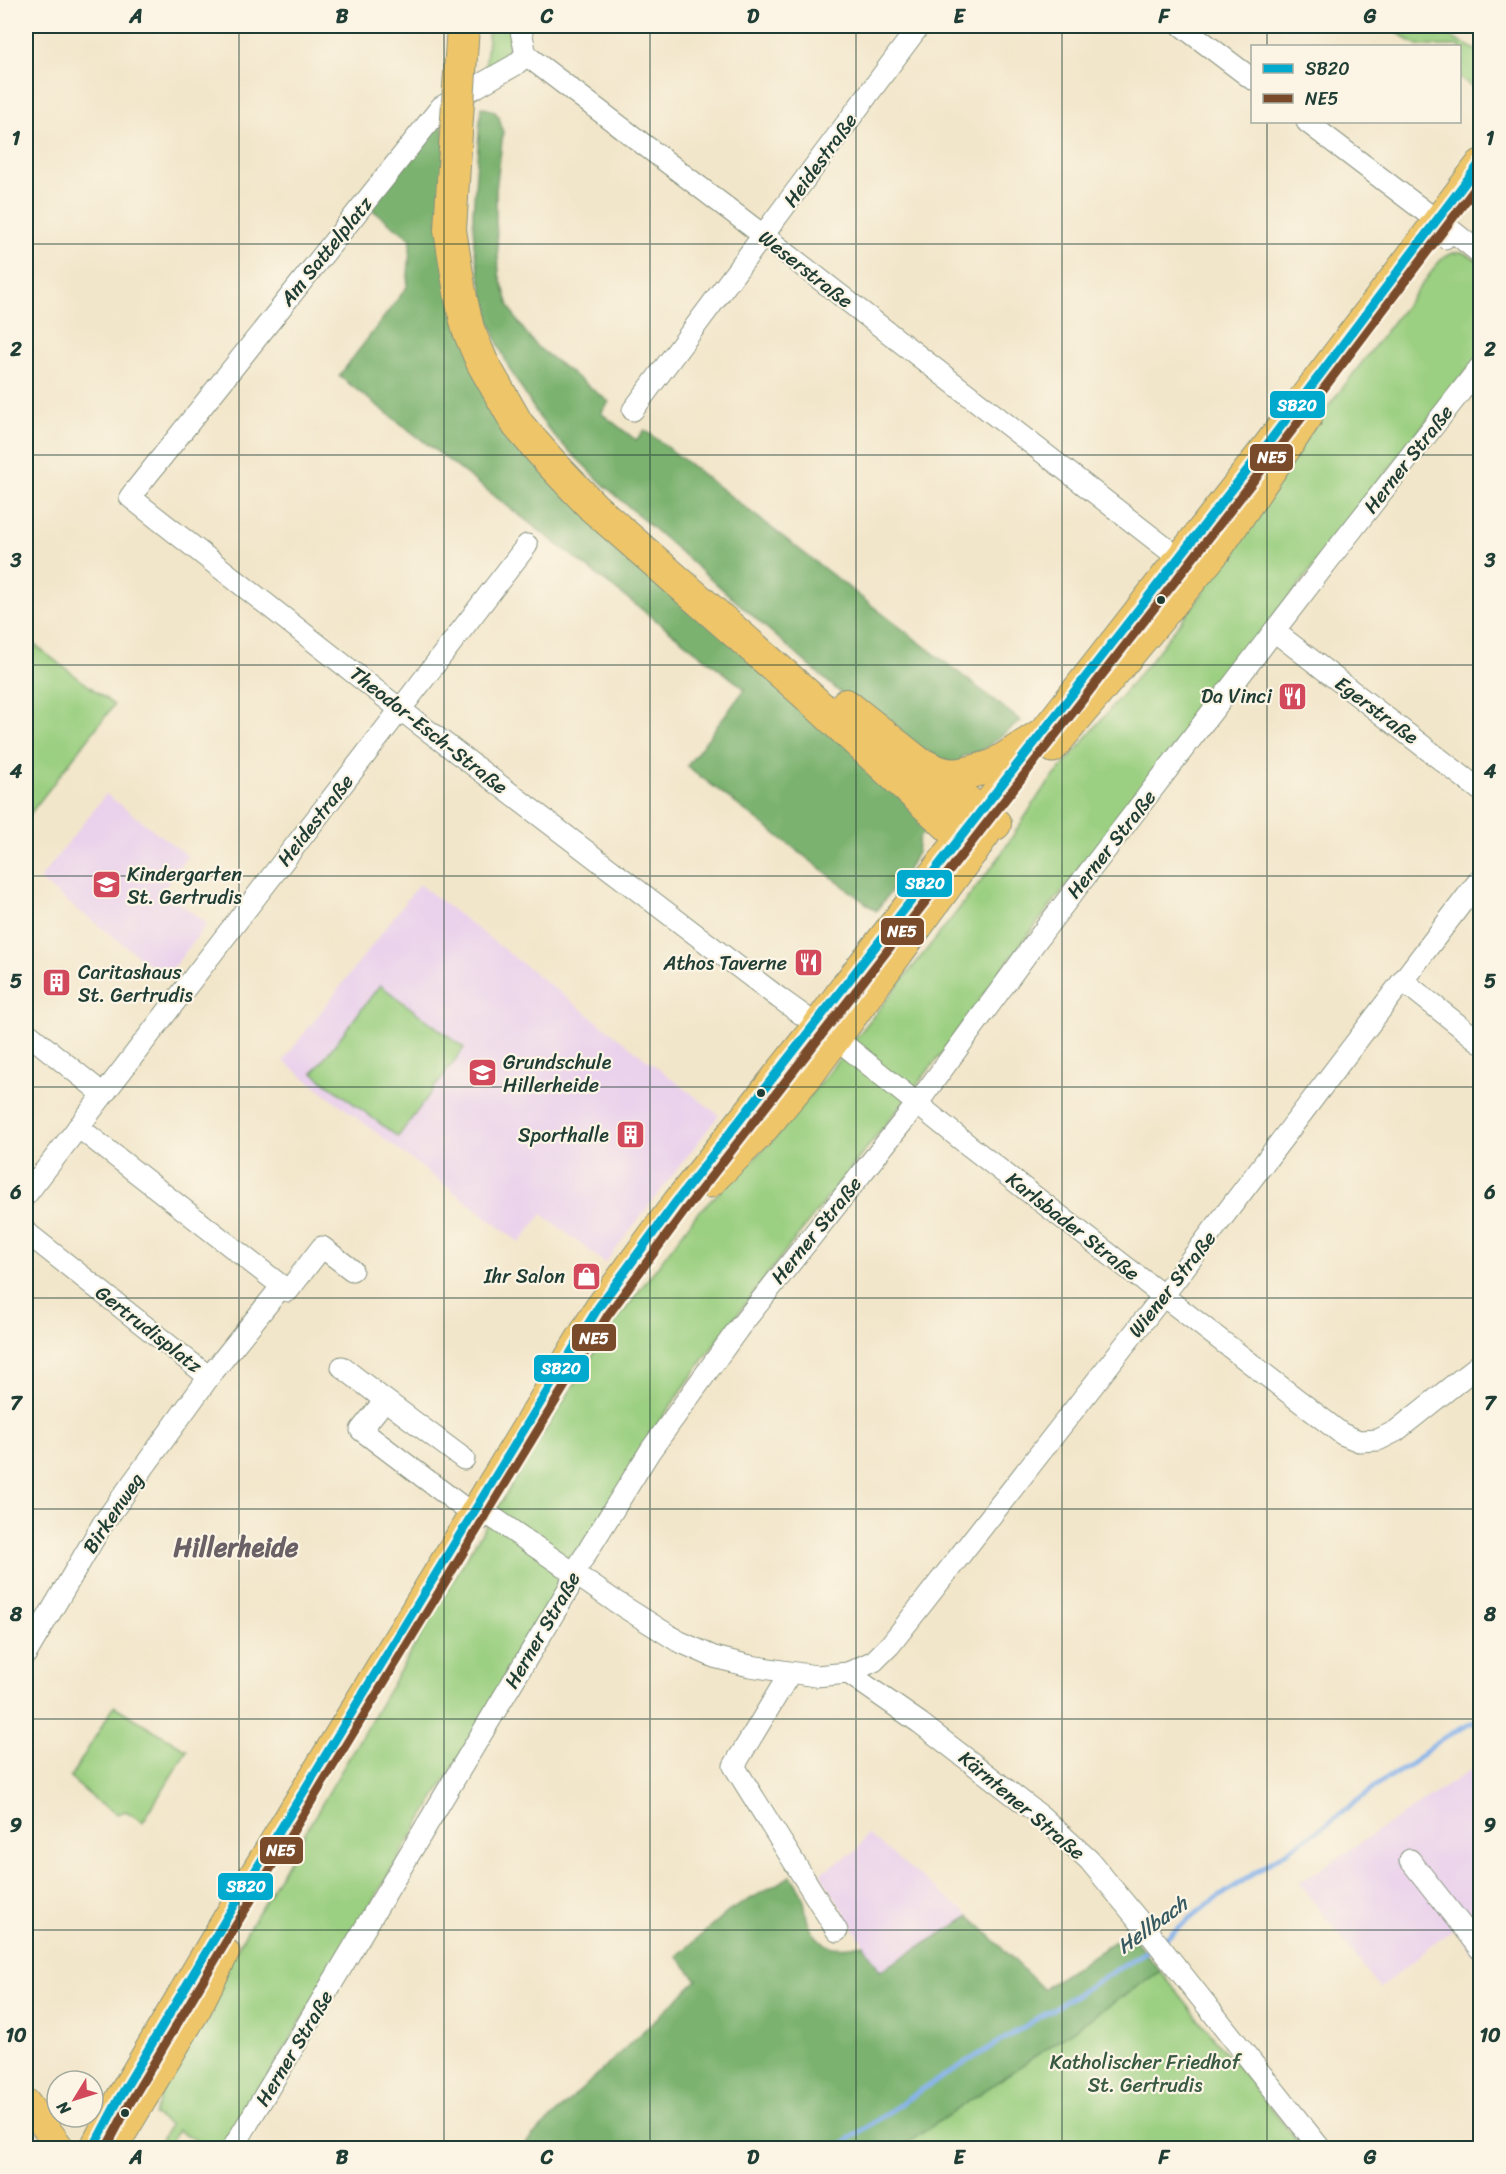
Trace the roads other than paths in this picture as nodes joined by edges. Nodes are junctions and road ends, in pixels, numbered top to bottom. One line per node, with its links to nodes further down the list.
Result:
1 (463, 26): 9 (highway, bridge)
2 (477, 26): 9 (highway)
3 (520, 26): 6 (street)
4 (919, 26): 13 (street, Heidestraße)
5 (1182, 26): 7 (street)
6 (526, 55): 13 (street, Weserstraße); 17 (street, Am Sattelplatz)
7 (1251, 79)
8 (1308, 123): 12 (street)
9 (462, 145): 23 (highway); 26 (highway)
10 (1480, 163): 12 (main road)
11 (1480, 190): 12 (main road)
12 (1444, 229): 14 (street); 19 (main road)
13 (764, 236): 16 (street, Heidestraße); 19 (street, Weserstraße)
14 (1480, 253)
15 (1480, 367): 20 (street, Herner Straße)
16 (633, 410)
17 (130, 497): 21 (street, Theodor-Esch-Straße)
18 (527, 545): 21 (street, Heidestraße)
19 (1188, 566): 22 (main road); 25 (main road)
20 (1274, 631): 24 (street, Egerstraße); 33 (street, Herner Straße)
21 (401, 710): 30 (street, Theodor-Esch-Straße); 32 (street, Heidestraße)
22 (1041, 735): 23 (highway); 25 (main road)
23 (907, 755): 25 (highway)
24 (1480, 790)
25 (987, 818): 26 (main road)
26 (967, 843): 30 (main road)
27 (1480, 879): 28 (street, Wiener Straße)
28 (1402, 981): 31 (street); 39 (street, Wiener Straße)
29 (26, 1032): 32 (street)
30 (827, 1032): 33 (street, Karlsbader Straße); 45 (main road)
31 (1480, 1042)
32 (104, 1094): 34 (street, Heidestraße)
33 (917, 1104): 39 (street, Karlsbader Straße); 46 (street, Herner Straße)
34 (78, 1127): 35 (street, Heidestraße); 38 (street)
35 (26, 1195)
36 (26, 1232): 42 (street, Gertrudisplatz)
37 (352, 1270): 38 (street, Gertrudisplatz)
38 (282, 1286): 42 (street, Gertrudisplatz)
39 (1163, 1296): 40 (street, Karlsbader Straße); 49 (street, Wiener Straße)
40 (1480, 1364)
41 (342, 1367): 43 (street)
42 (208, 1377): 47 (street, Birkenweg)
43 (385, 1400): 44 (street); 45 (street)
44 (464, 1459)
45 (479, 1515): 46 (street); 53 (main road); 59 (main road)
46 (574, 1573): 48 (street); 60 (street, Herner Straße)
47 (26, 1654)
48 (790, 1673): 49 (street); 51 (street)
49 (848, 1674): 61 (street, Kärntener Straße)
50 (1410, 1860): 52 (street)
51 (837, 1931)
52 (1480, 1949)
53 (120, 2097): 55 (main road); 58 (main road)
54 (26, 2102): 56 (main road); 57 (main road)
55 (105, 2104)
56 (45, 2113)
57 (61, 2148)
58 (93, 2148)
59 (114, 2148)
60 (233, 2148)
61 (1320, 2148)

